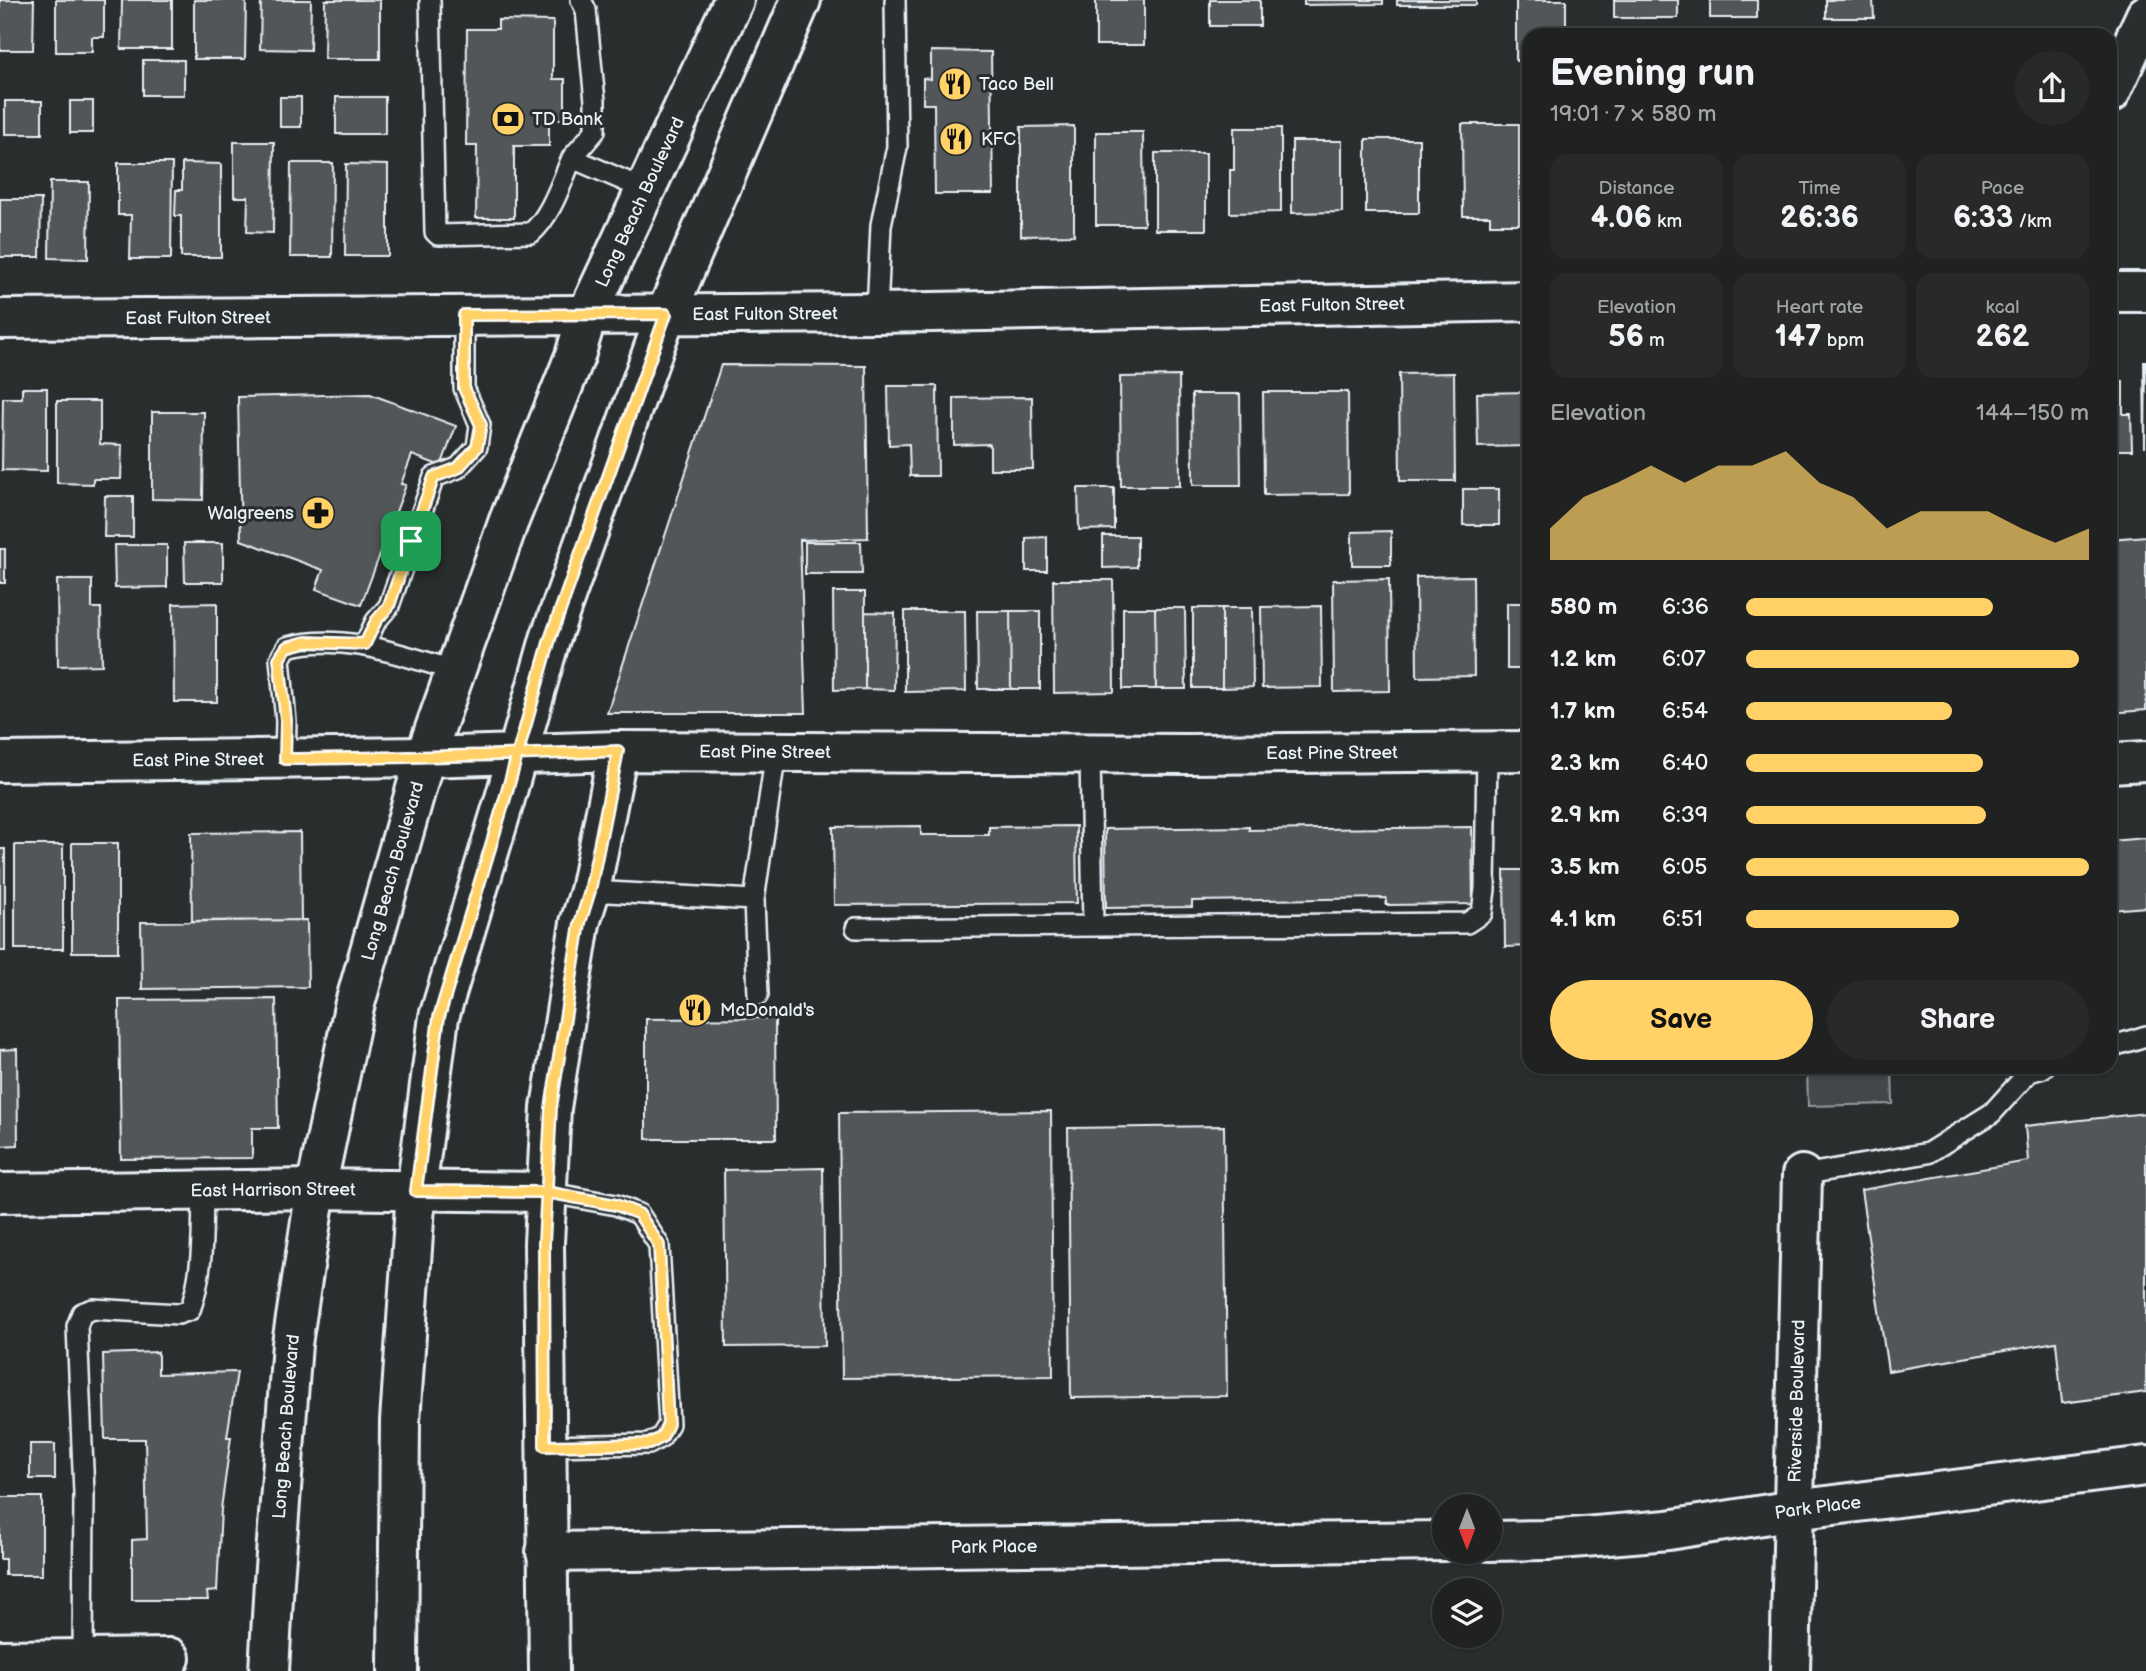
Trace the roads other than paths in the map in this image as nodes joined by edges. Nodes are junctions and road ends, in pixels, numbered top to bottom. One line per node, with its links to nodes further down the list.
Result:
1 (430, 0): 8 (lane)
2 (581, 0): 8 (lane)
3 (734, 0): 9 (street, Long Beach Boulevard)
4 (801, 0): 14 (street)
5 (895, 0): 13 (lane)
6 (2146, 15): 7 (street)
7 (2117, 78)
8 (572, 158): 9 (lane)
9 (646, 190): 16 (street, Long Beach Boulevard)
10 (2117, 292): 11 (street)
11 (2146, 292)
12 (1522, 301): 13 (street, East Fulton Street)
13 (877, 313): 14 (street, East Fulton Street)
14 (666, 314): 16 (street, East Fulton Street); 25 (street)
15 (464, 315): 16 (street, East Fulton Street); 17 (street, East Fulton Street); 18 (lane)
16 (587, 315): 19 (street, Long Beach Boulevard)
17 (0, 319)
18 (365, 644): 19 (lane); 27 (lane)
19 (456, 671): 26 (street, Long Beach Boulevard)
20 (618, 751): 23 (street, East Pine Street); 25 (street, East Pine Street); 31 (street)
21 (1487, 751): 22 (street, East Pine Street); 24 (street, East Pine Street); 33 (lane)
22 (1522, 751)
23 (776, 752): 24 (street, East Pine Street); 32 (lane)
24 (1090, 754): 33 (lane)
25 (517, 755): 26 (street, East Pine Street); 42 (street)
26 (425, 757): 27 (street, East Pine Street); 40 (street, Long Beach Boulevard)
27 (285, 759): 29 (street, East Pine Street)
28 (2146, 761): 30 (street)
29 (0, 762)
30 (2117, 763)
31 (590, 891): 32 (lane); 43 (street)
32 (754, 900): 35 (lane)
33 (1093, 926): 34 (lane)
34 (856, 928)
35 (758, 995)
36 (2146, 1036): 37 (lane)
37 (2117, 1045)
38 (2027, 1074): 39 (lane)
39 (1802, 1175): 47 (street, Riverside Boulevard)
40 (316, 1189): 41 (street, East Harrison Street); 42 (street, East Harrison Street); 54 (street, Long Beach Boulevard)
41 (203, 1190): 44 (street, East Harrison Street); 52 (lane)
42 (416, 1191): 43 (street, East Harrison Street); 55 (street)
43 (546, 1192): 45 (street); 45 (lane)
44 (0, 1193)
45 (545, 1446): 50 (street)
46 (2146, 1466): 47 (street, Park Place)
47 (1794, 1510): 49 (street, Park Place); 57 (street, Riverside Boulevard)
48 (1432, 1541): 50 (street, Park Place)
49 (1502, 1541)
50 (546, 1552): 56 (street)
51 (170, 1658): 52 (street)
52 (83, 1659): 53 (street)
53 (0, 1660)
54 (269, 1671)
55 (398, 1671)
56 (549, 1671)
57 (1790, 1671)

